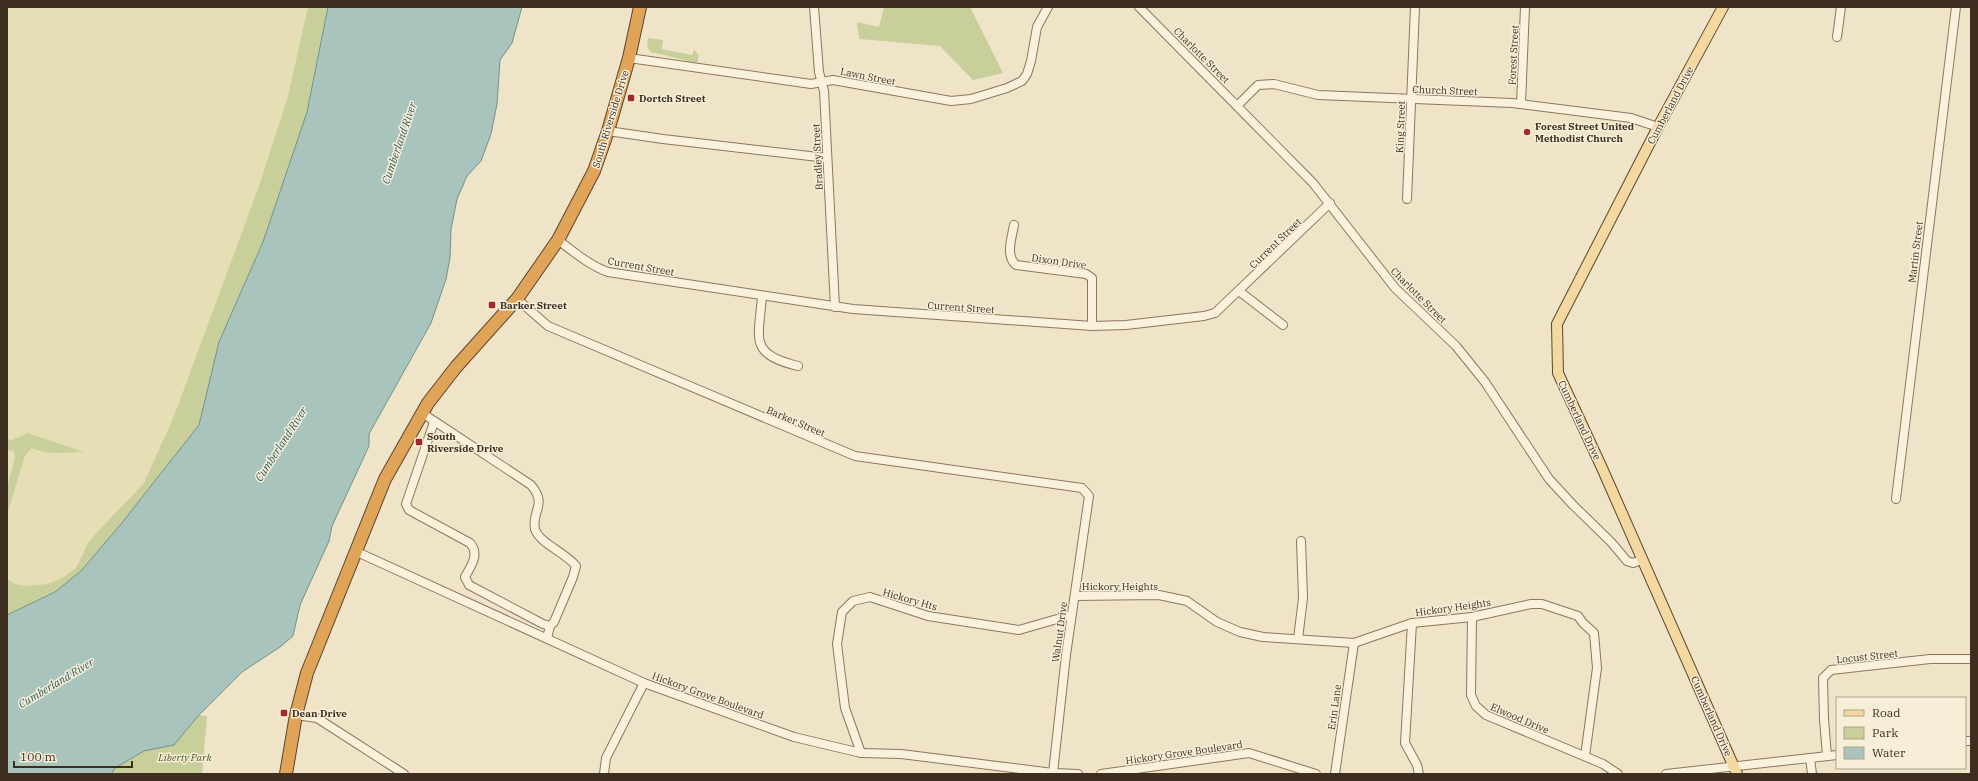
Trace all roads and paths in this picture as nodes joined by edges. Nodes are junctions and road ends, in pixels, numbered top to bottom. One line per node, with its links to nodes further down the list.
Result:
1 (640, 7): 11 (highway, South Riverside Drive)
2 (814, 7): 12 (street, Bradley Street)
3 (1048, 7): 12 (street, Lawn Street)
4 (1139, 7): 15 (street, Charlotte Street)
5 (1415, 7): 13 (street, King Street)
6 (1525, 7): 14 (street, Forest Street)
7 (1723, 7): 16 (main road, Cumberland Drive)
8 (1841, 7): 10 (street)
9 (1956, 7): 33 (street, Martin Street)
10 (1837, 37)
11 (629, 58): 12 (street, Lawn Street); 17 (highway, South Riverside Drive)
12 (822, 82): 18 (street, Bradley Street)
13 (1411, 99): 14 (street, Church Street); 15 (street, Church Street); 19 (street, King Street)
14 (1520, 104): 16 (street, Church Street)
15 (1238, 105): 20 (street, Charlotte Street)
16 (1658, 127): 36 (main road, Cumberland Drive)
17 (608, 131): 18 (street); 22 (highway, South Riverside Drive)
18 (827, 158): 26 (street, Bradley Street)
19 (1407, 200)
20 (1330, 203): 23 (street, Current Street); 36 (street, Charlotte Street)
21 (1014, 225): 28 (street, Dixon Drive)
22 (558, 240): 24 (street, Current Street); 25 (highway, South Riverside Drive)
23 (1239, 291): 27 (street); 28 (street, Current Street)
24 (762, 296): 26 (street, Current Street); 29 (street)
25 (516, 299): 30 (highway, South Riverside Drive); 32 (street, Barker Street)
26 (836, 307): 28 (street, Current Street)
27 (1283, 325)
28 (1092, 326)
29 (798, 366)
30 (422, 413): 31 (street); 35 (highway, South Riverside Drive)
31 (434, 422): 41 (street); 41 (street)
32 (1089, 496): 37 (street, Walnut Drive)
33 (1896, 499)
34 (1301, 541): 43 (street)
35 (355, 551): 42 (street, Hickory Grove Boulevard); 47 (highway, South Riverside Drive)
36 (1641, 560): 53 (main road, Cumberland Drive)
37 (1075, 596): 38 (street, Walnut Drive); 43 (street, Hickory Heights)
38 (1071, 615): 48 (street, Hickory Hts); 54 (street, Walnut Drive)
39 (1472, 617): 40 (street, Hickory Heights); 50 (street, Elwood Drive); 50 (street, Hickory Heights)
40 (1412, 623): 44 (street, Hickory Heights); 62 (street)
41 (550, 626): 42 (street)
42 (547, 638): 46 (street, Hickory Grove Boulevard)
43 (1298, 639): 44 (street, Hickory Heights)
44 (1354, 644): 61 (street, Erin Lane)
45 (1971, 659): 51 (street, Locust Street)
46 (644, 683): 48 (street, Hickory Grove Boulevard); 57 (street)
47 (296, 714): 55 (highway, South Riverside Drive); 56 (street)
48 (861, 753): 54 (street, Hickory Grove Boulevard)
49 (1836, 755): 51 (street)
50 (1586, 756): 63 (street, Elwood Drive)
51 (1827, 756): 52 (street)
52 (1810, 758): 53 (street); 65 (street)
53 (1736, 770): 64 (street)
54 (1053, 773): 58 (street, Hickory Grove Boulevard)
55 (286, 774)
56 (404, 774)
57 (604, 774)
58 (1078, 774)
59 (1101, 774): 60 (street, Hickory Grove Boulevard)
60 (1316, 774)
61 (1335, 774)
62 (1419, 774)
63 (1618, 774)
64 (1666, 774)
65 (1812, 774)

